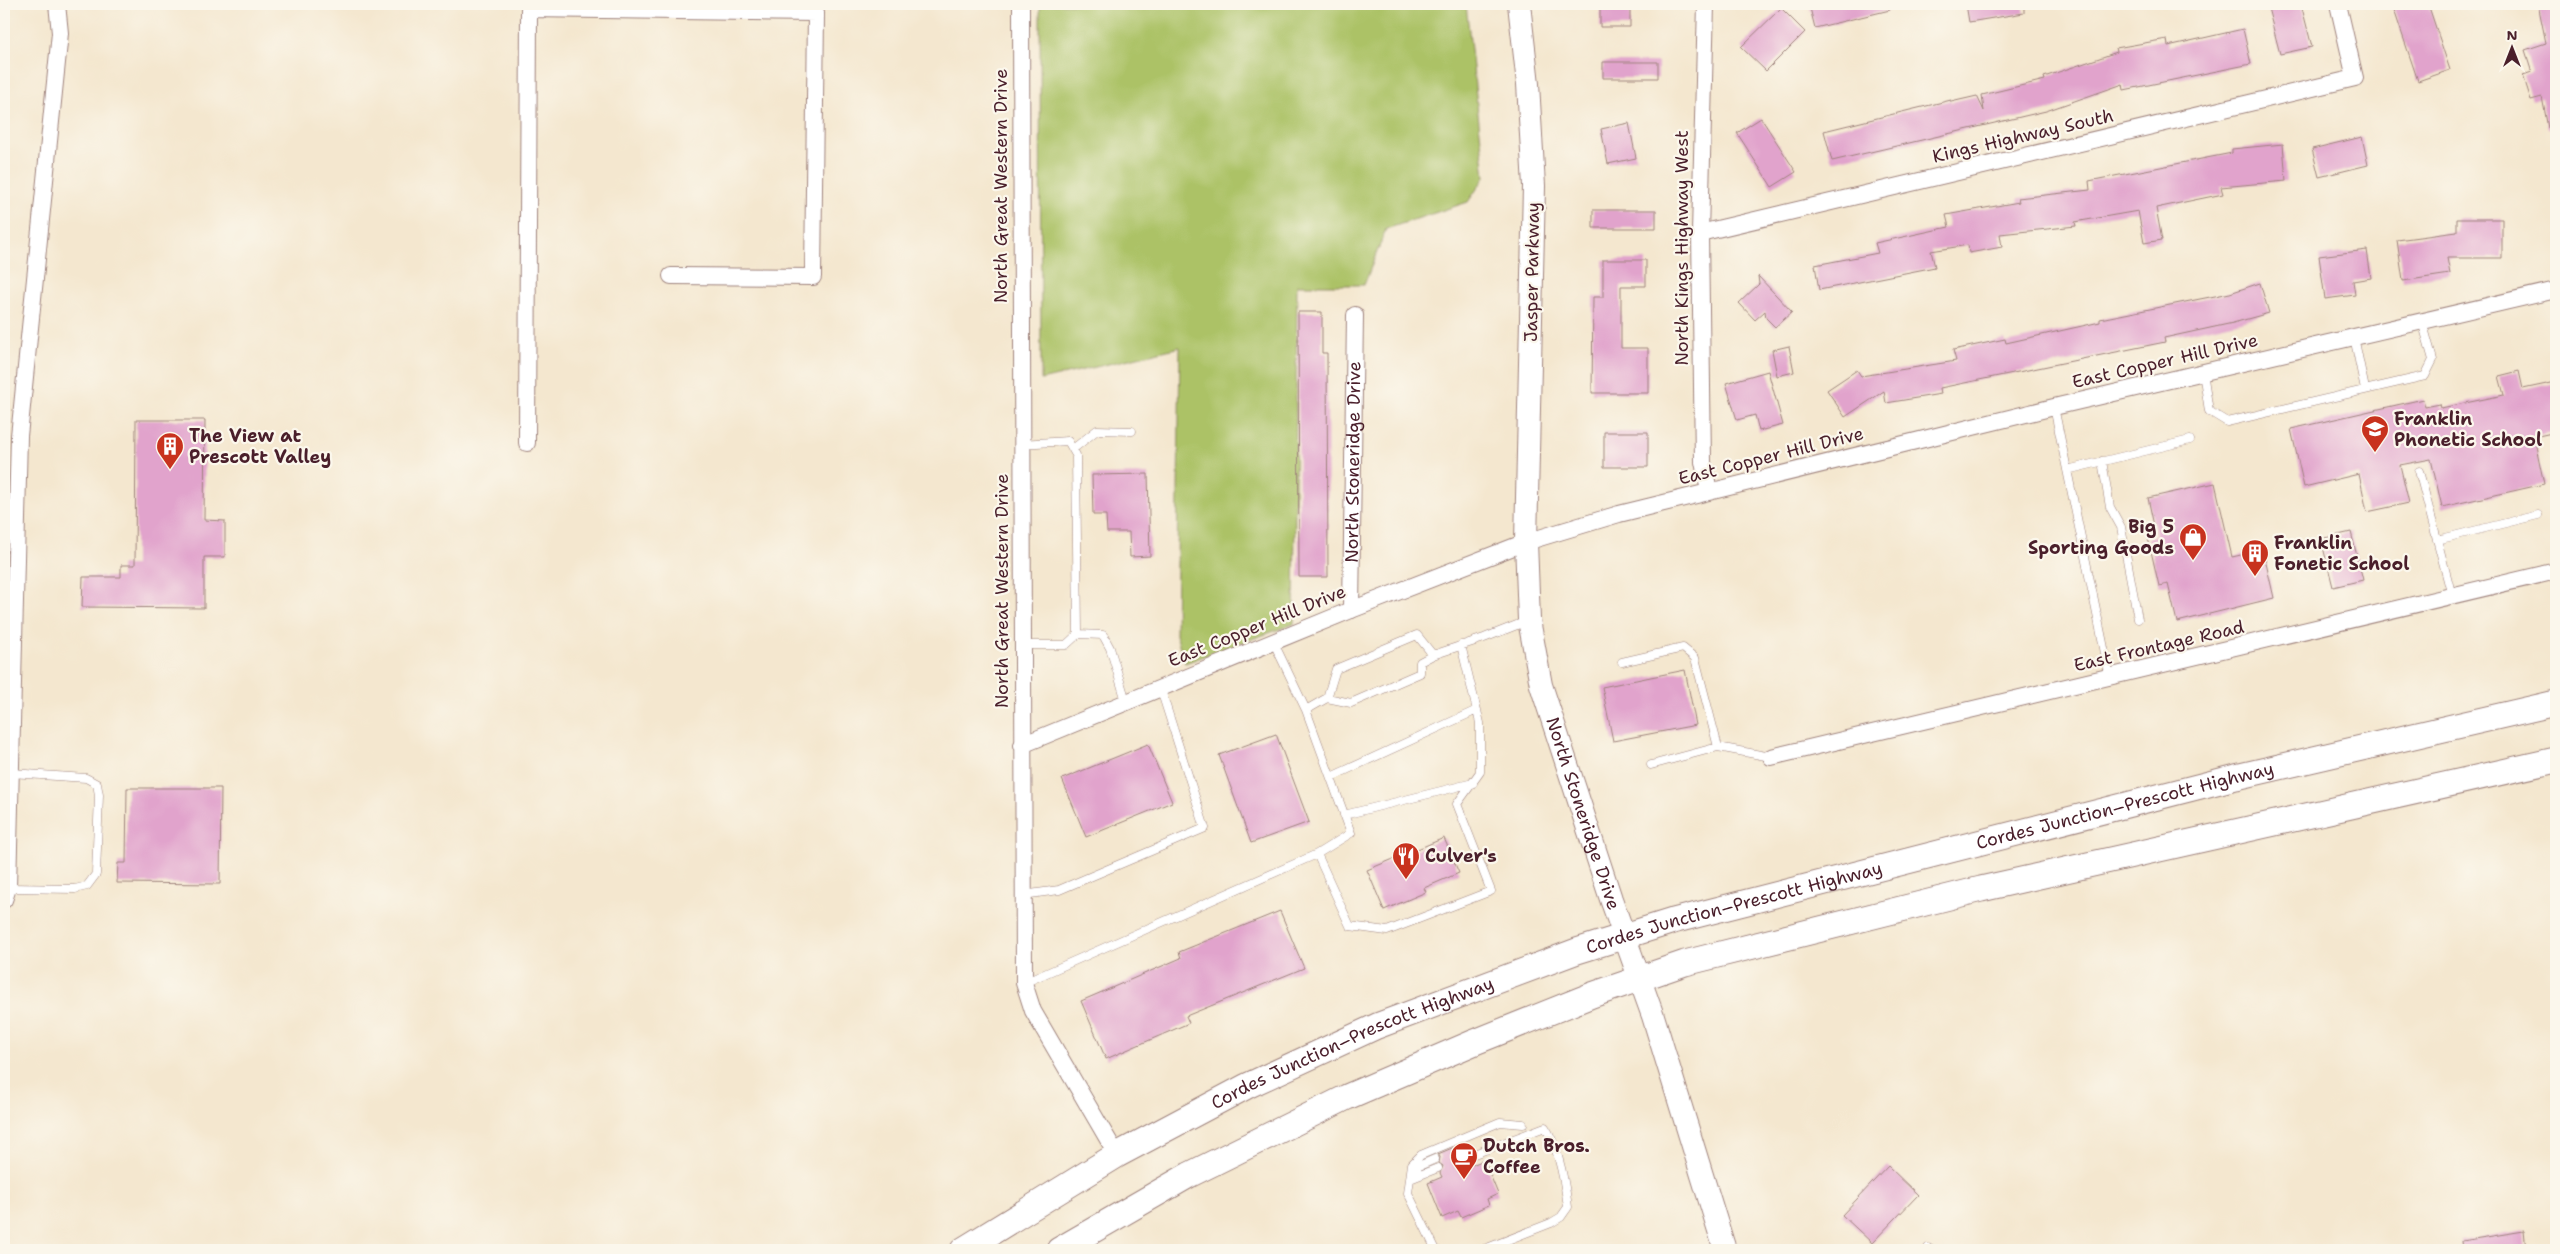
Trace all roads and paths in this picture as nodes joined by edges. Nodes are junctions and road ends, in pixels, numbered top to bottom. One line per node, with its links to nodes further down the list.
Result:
1 (56, 4): 52 (street)
2 (1021, 4): 20 (street, North Great Western Drive)
3 (1519, 4): 28 (main road, Jasper Parkway)
4 (1706, 4): 8 (street, North Kings Highway West)
5 (2338, 4): 8 (street, Kings Highway South)
6 (655, 7): 7 (street); 19 (street)
7 (690, 7): 9 (street)
8 (1700, 233): 25 (street, North Kings Highway West)
9 (671, 276)
10 (2556, 290): 12 (street, East Copper Hill Drive)
11 (1355, 315): 31 (street, North Stoneridge Drive)
12 (2422, 321): 13 (street, East Copper Hill Drive); 15 (lane)
13 (2354, 337): 14 (street, East Copper Hill Drive); 15 (lane)
14 (2202, 372): 15 (lane); 16 (street, East Copper Hill Drive)
15 (2365, 390)
16 (2054, 407): 23 (lane); 25 (street, East Copper Hill Drive)
17 (1132, 431): 21 (lane)
18 (2190, 440): 22 (lane)
19 (527, 443)
20 (1022, 444): 21 (lane); 36 (street, North Great Western Drive)
21 (1072, 449): 34 (lane)
22 (2102, 461): 23 (lane); 32 (lane)
23 (2067, 470): 40 (lane)
24 (2419, 471): 27 (lane)
25 (1709, 491): 28 (street, East Copper Hill Drive)
26 (2538, 515): 27 (lane)
27 (2437, 540): 30 (lane)
28 (1526, 542): 31 (street, East Copper Hill Drive); 33 (main road, North Stoneridge Drive)
29 (2556, 571): 30 (street, East Frontage Road)
30 (2452, 596): 40 (street, East Frontage Road)
31 (1351, 610): 35 (street, East Copper Hill Drive)
32 (2138, 619)
33 (1529, 620): 37 (lane); 59 (main road, North Stoneridge Drive)
34 (1078, 634): 36 (lane); 43 (lane)
35 (1272, 641): 41 (street, East Copper Hill Drive); 45 (lane)
36 (1022, 645): 47 (street, North Great Western Drive)
37 (1461, 645): 38 (lane); 46 (lane)
38 (1433, 654): 42 (lane); 42 (lane)
39 (1622, 662): 48 (lane)
40 (2110, 678): 49 (street, East Frontage Road)
41 (1160, 687): 43 (street, East Copper Hill Drive); 58 (lane)
42 (1328, 698): 45 (lane)
43 (1126, 701): 47 (street, East Copper Hill Drive)
44 (2556, 704): 59 (main road, Cordes Junction–Prescott Highway)
45 (1306, 710): 53 (lane)
46 (1477, 710): 53 (lane); 54 (lane)
47 (1022, 745): 58 (street, North Great Western Drive)
48 (1718, 747): 49 (lane); 51 (lane)
49 (1771, 757)
50 (2556, 760): 60 (main road)
51 (1651, 766)
52 (12, 773): 57 (street); 57 (lane)
53 (1331, 777): 55 (lane)
54 (1472, 783): 55 (lane); 56 (lane)
55 (1344, 815): 56 (lane)
56 (1318, 854): 61 (lane)
57 (6, 894)
58 (1023, 895): 61 (street, North Great Western Drive)
59 (1624, 936): 60 (main road, North Stoneridge Drive); 63 (main road, Cordes Junction–Prescott Highway)
60 (1640, 979): 69 (main road); 72 (main road, North Stoneridge Drive)
61 (1024, 983): 63 (street, North Great Western Drive)
62 (1523, 1124): 67 (lane)
63 (1117, 1155): 68 (main road, Cordes Junction–Prescott Highway)
64 (1469, 1156): 71 (lane)
65 (1435, 1159): 67 (lane)
66 (1438, 1168): 67 (lane)
67 (1409, 1180): 70 (lane)
68 (963, 1250)
69 (1059, 1250)
70 (1436, 1250)
71 (1482, 1250)
72 (1725, 1250)

